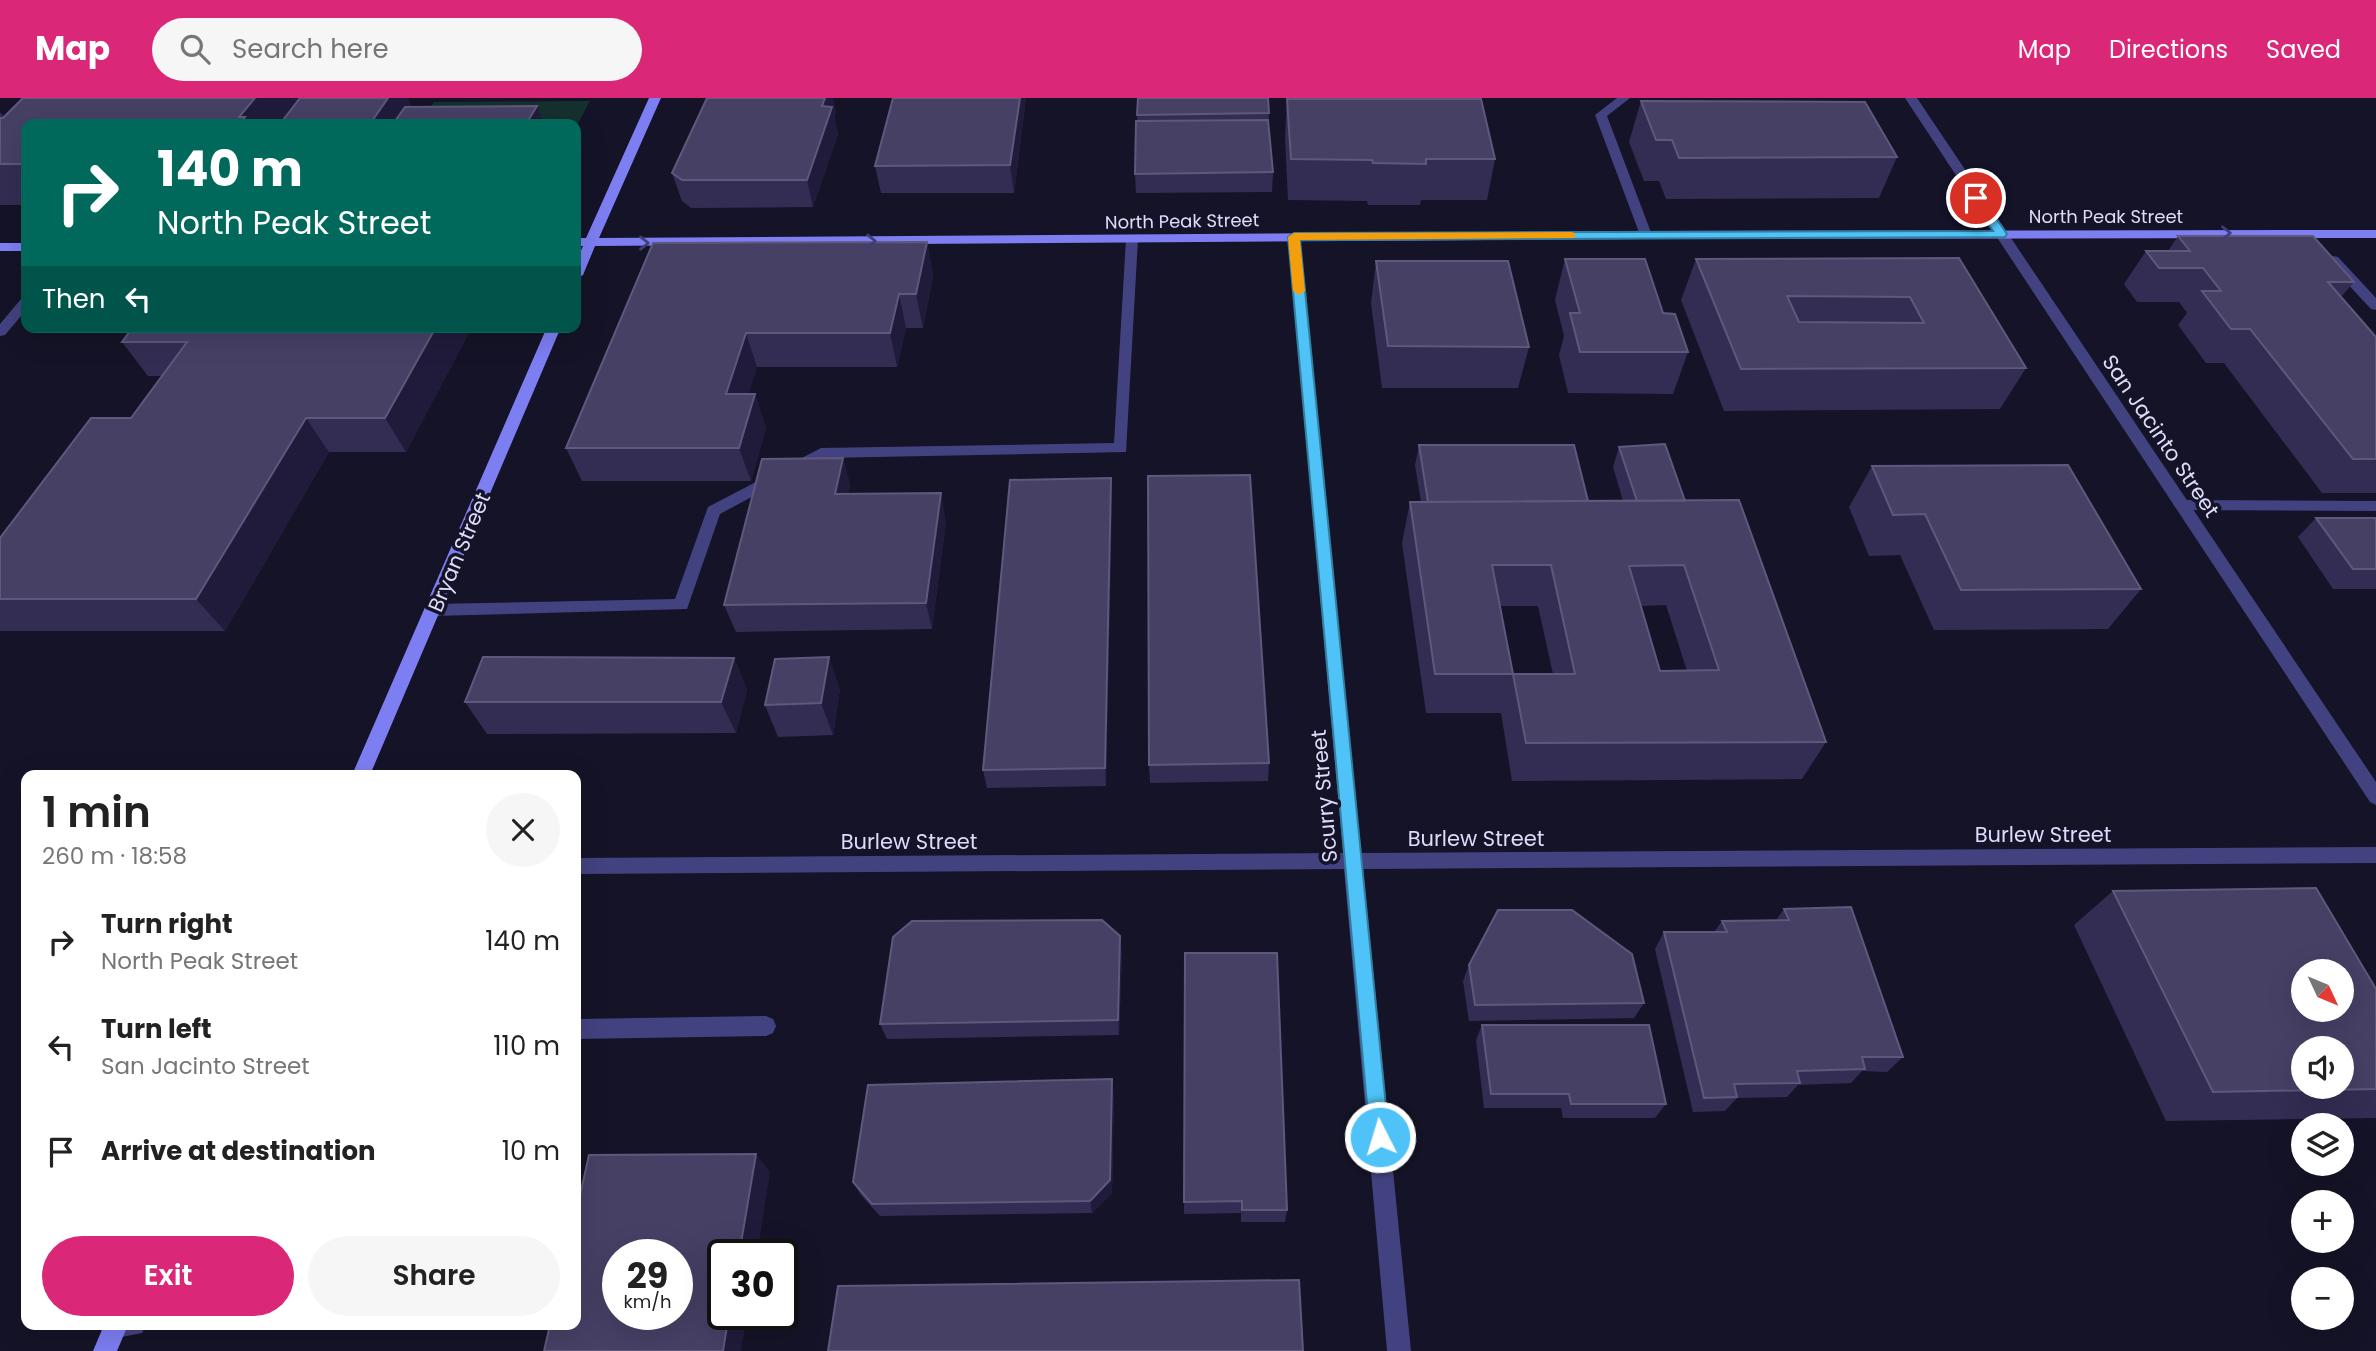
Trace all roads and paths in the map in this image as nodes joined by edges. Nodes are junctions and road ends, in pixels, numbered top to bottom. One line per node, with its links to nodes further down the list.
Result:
1 (655, 98): 10 (main road)
2 (1625, 98): 7 (street)
3 (1911, 98): 5 (street, San Jacinto Street)
4 (2308, 232): 5 (main road, North Peak Street, one-way to 4); 6 (main road, North Peak Street); 13 (street)
5 (2001, 234): 7 (main road, North Peak Street); 17 (street, San Jacinto Street)
6 (2376, 234)
7 (1646, 235): 8 (main road, North Peak Street)
8 (1294, 237): 9 (main road, North Peak Street); 23 (street, Scurry Street)
9 (1132, 239): 10 (main road, North Peak Street, one-way to 9); 19 (street)
10 (583, 242)
11 (0, 247): 12 (main road)
12 (21, 247)
13 (2376, 306)
14 (21, 308): 15 (street)
15 (0, 332)
16 (551, 333): 19 (main road, Bryan Street)
17 (2181, 505): 18 (street); 21 (street, San Jacinto Street)
18 (2376, 506)
19 (434, 610): 20 (main road, Bryan Street)
20 (363, 770)
21 (2376, 797)
22 (2376, 855): 23 (street, Burlew Street)
23 (1354, 861): 24 (street, Burlew Street); 29 (street, Scurry Street)
24 (581, 866)
25 (766, 1026): 26 (street)
26 (581, 1029)
27 (119, 1330): 28 (main road)
28 (105, 1351)
29 (1399, 1351)

